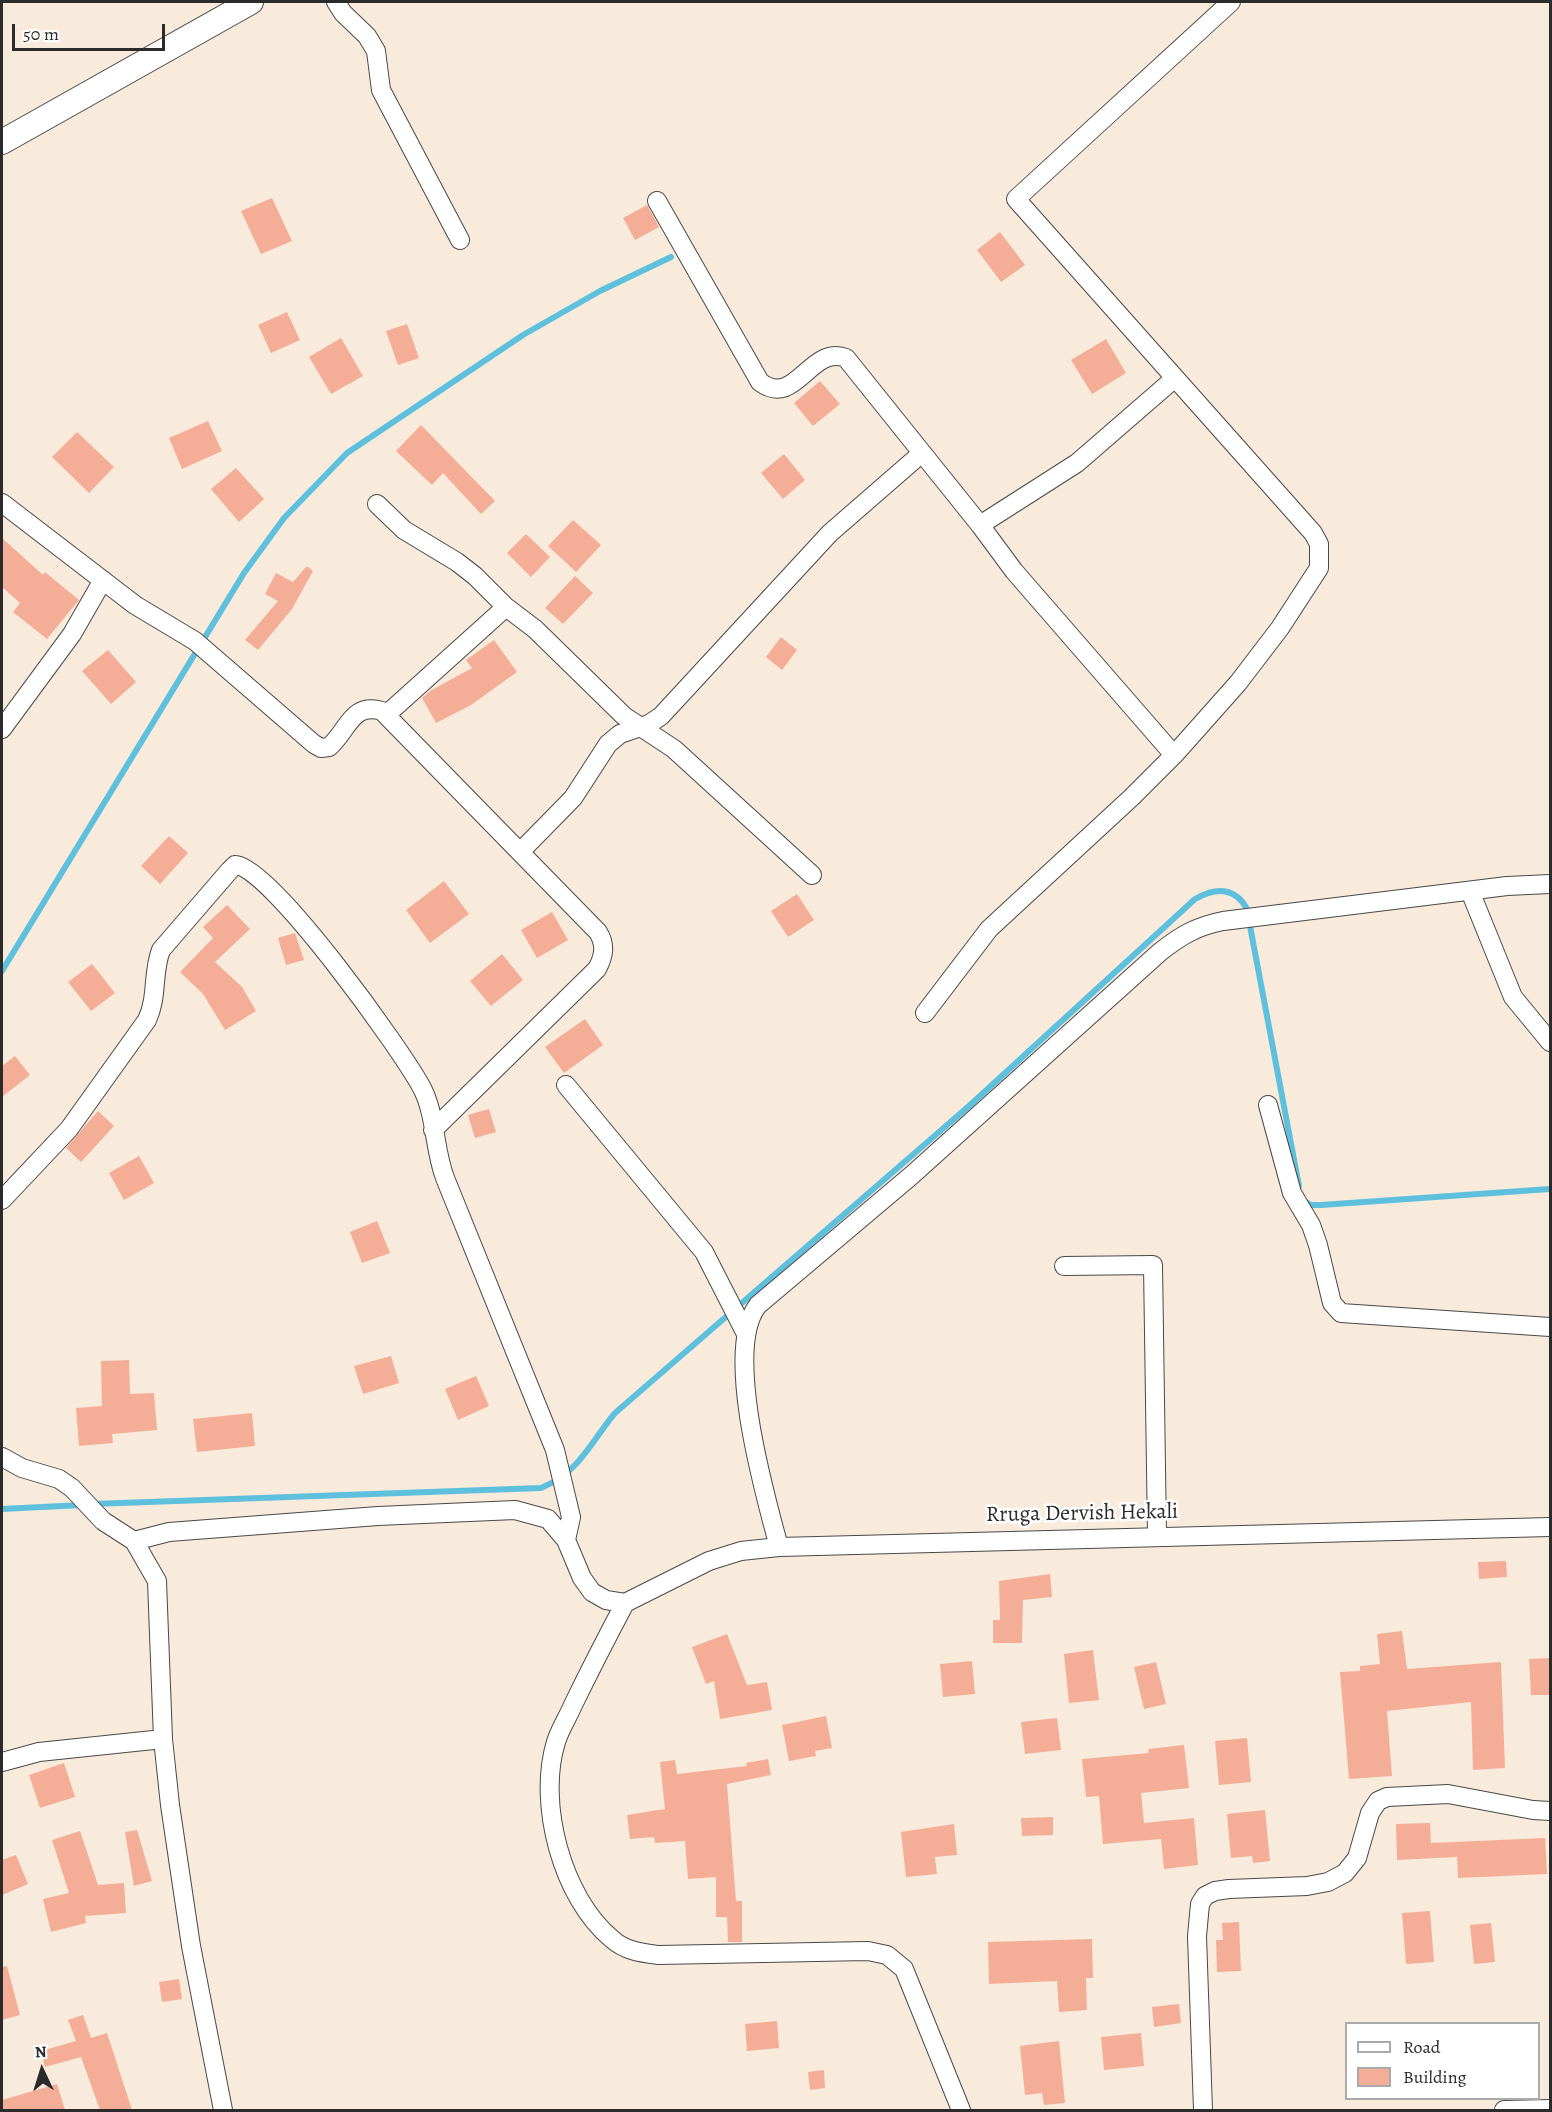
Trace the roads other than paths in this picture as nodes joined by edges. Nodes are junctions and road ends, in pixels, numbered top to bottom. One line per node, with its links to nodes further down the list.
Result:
1 (251, 2): 4 (main road)
2 (336, 2): 6 (street)
3 (1231, 2): 7 (street)
4 (2, 142)
5 (657, 201): 8 (street)
6 (460, 240)
7 (1175, 378): 11 (street); 17 (street)
8 (922, 453): 11 (street); 16 (street)
9 (2, 503): 12 (street)
10 (377, 504): 13 (street)
11 (980, 525): 17 (street)
12 (103, 580): 14 (street); 15 (street)
13 (506, 607): 14 (street); 16 (street)
14 (386, 715): 18 (street)
15 (3, 722)
16 (640, 728): 18 (street); 19 (street)
17 (1174, 755): 22 (street)
18 (521, 850): 26 (street)
19 (812, 875)
20 (1551, 884): 21 (street)
21 (1470, 891): 23 (street); 29 (street)
22 (925, 1013)
23 (1551, 1042)
24 (566, 1085): 29 (street)
25 (1268, 1106): 30 (street)
26 (433, 1130): 27 (street); 35 (street)
27 (2, 1200)
28 (1064, 1266): 33 (street)
29 (741, 1327): 36 (street)
30 (1551, 1328)
31 (2, 1457): 34 (street)
32 (1551, 1527): 33 (street, Rruga Dervish Hekali)
33 (1157, 1536): 36 (street, Rruga Dervish Hekali)
34 (134, 1540): 35 (street); 38 (street)
35 (566, 1540): 37 (street)
36 (779, 1547): 37 (street, Rruga Dervish Hekali)
37 (625, 1603): 43 (street)
38 (163, 1739): 39 (street); 42 (street)
39 (2, 1762)
40 (1551, 1811): 44 (street)
41 (1551, 2109): 45 (street)
42 (223, 2110)
43 (961, 2110)
44 (1203, 2110)
45 (1504, 2110)

